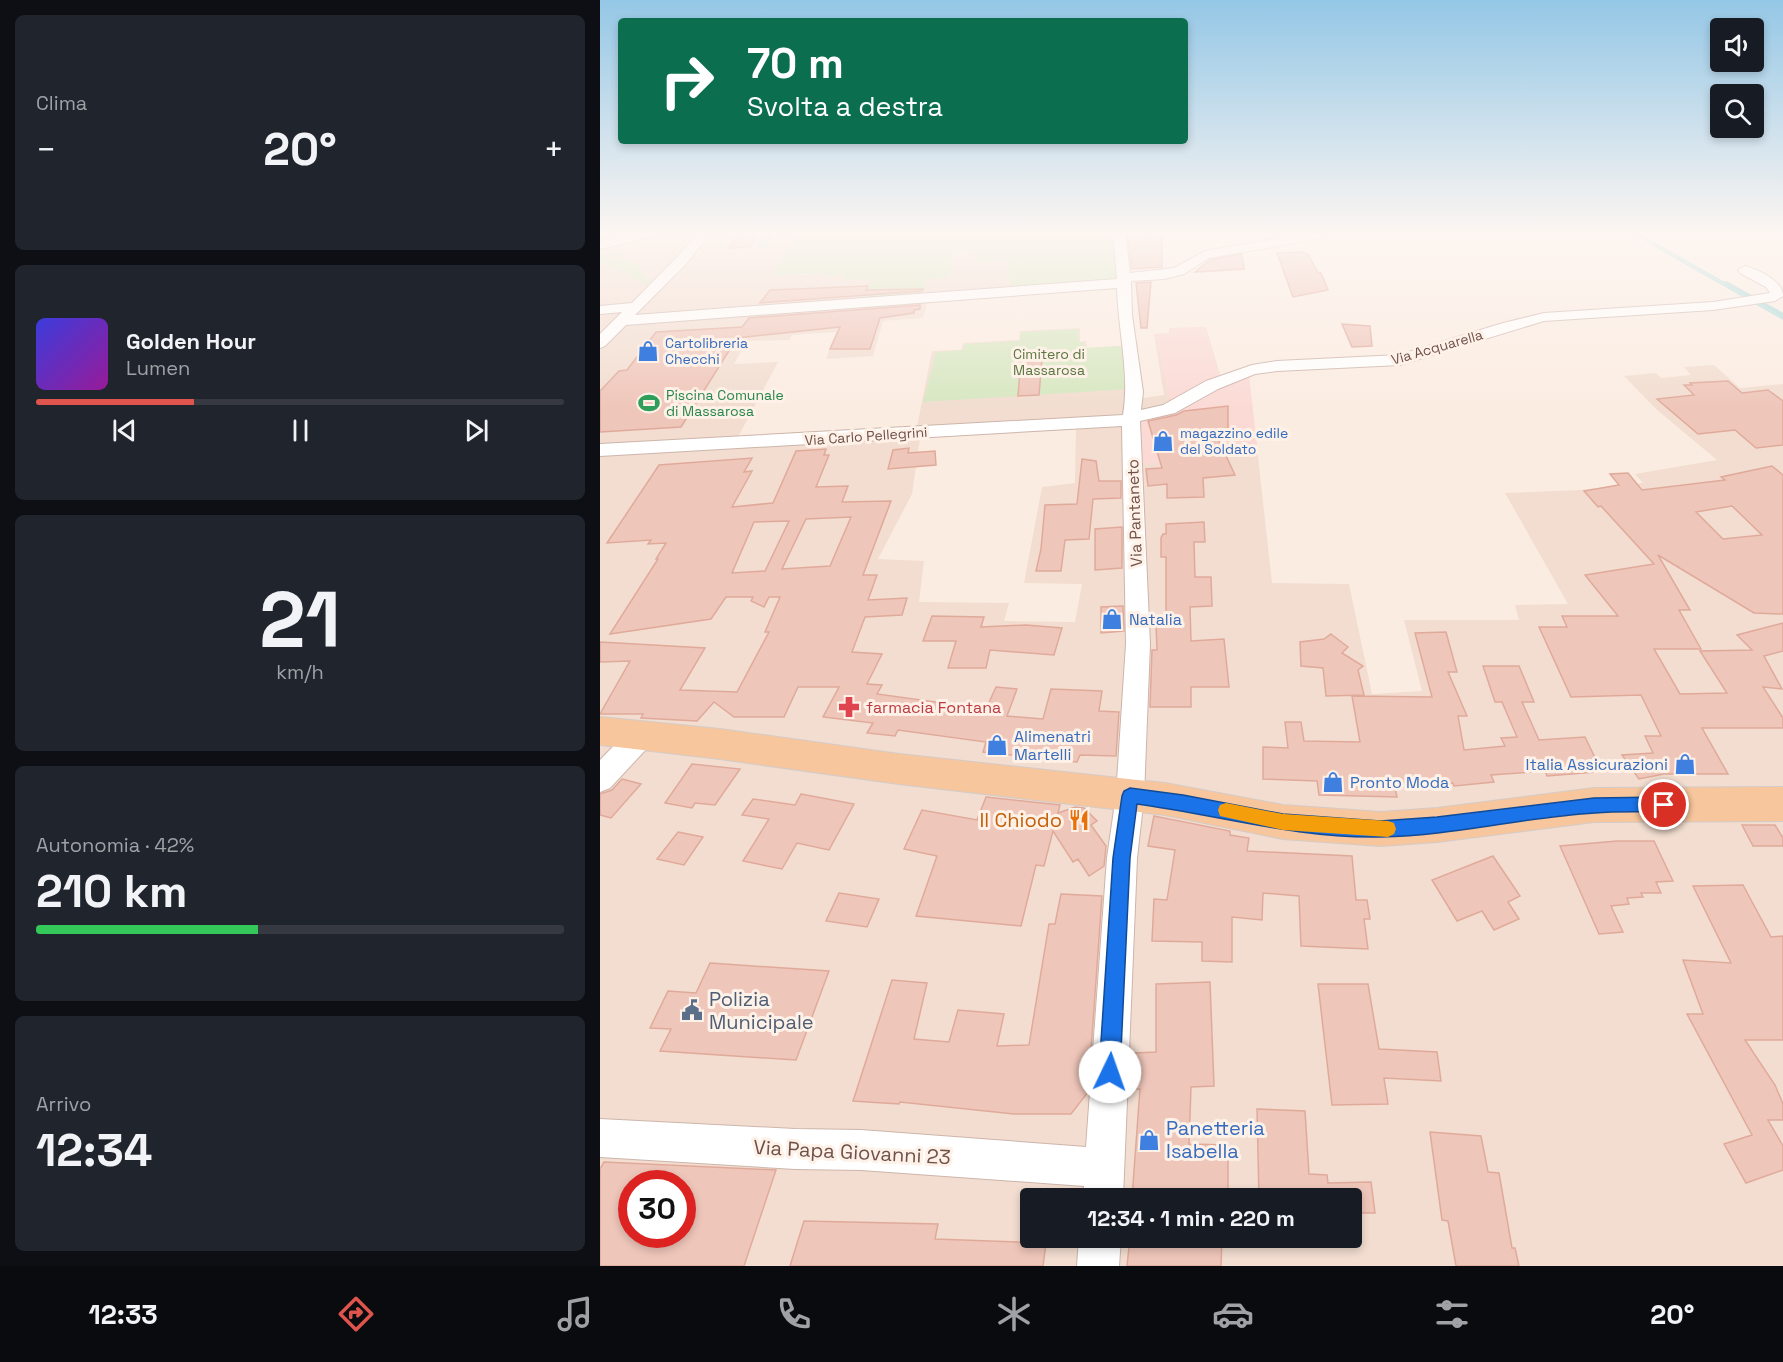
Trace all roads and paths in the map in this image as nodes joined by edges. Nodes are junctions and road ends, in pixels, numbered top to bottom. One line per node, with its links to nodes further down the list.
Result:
1 (650, 291): 5 (street)
2 (988, 291): 7 (street)
3 (1124, 291): 9 (street, Via Pantaneto)
4 (1777, 291): 9 (street, Via Acquarella)
5 (634, 307): 6 (street); 7 (street)
6 (600, 310)
7 (621, 321): 8 (street)
8 (600, 343)
9 (1132, 418): 10 (street, Via Carlo Pellegrini); 14 (street, Via Pantaneto)
10 (600, 450)
11 (600, 731): 12 (main road)
12 (641, 736): 13 (street); 14 (main road)
13 (600, 779)
14 (1130, 796): 15 (main road); 17 (street, Via Pantaneto)
15 (1783, 804)
16 (600, 1138): 17 (street, Via Papa Giovanni 23)
17 (1104, 1183)
18 (1099, 1248): 19 (street)
19 (1098, 1266)

